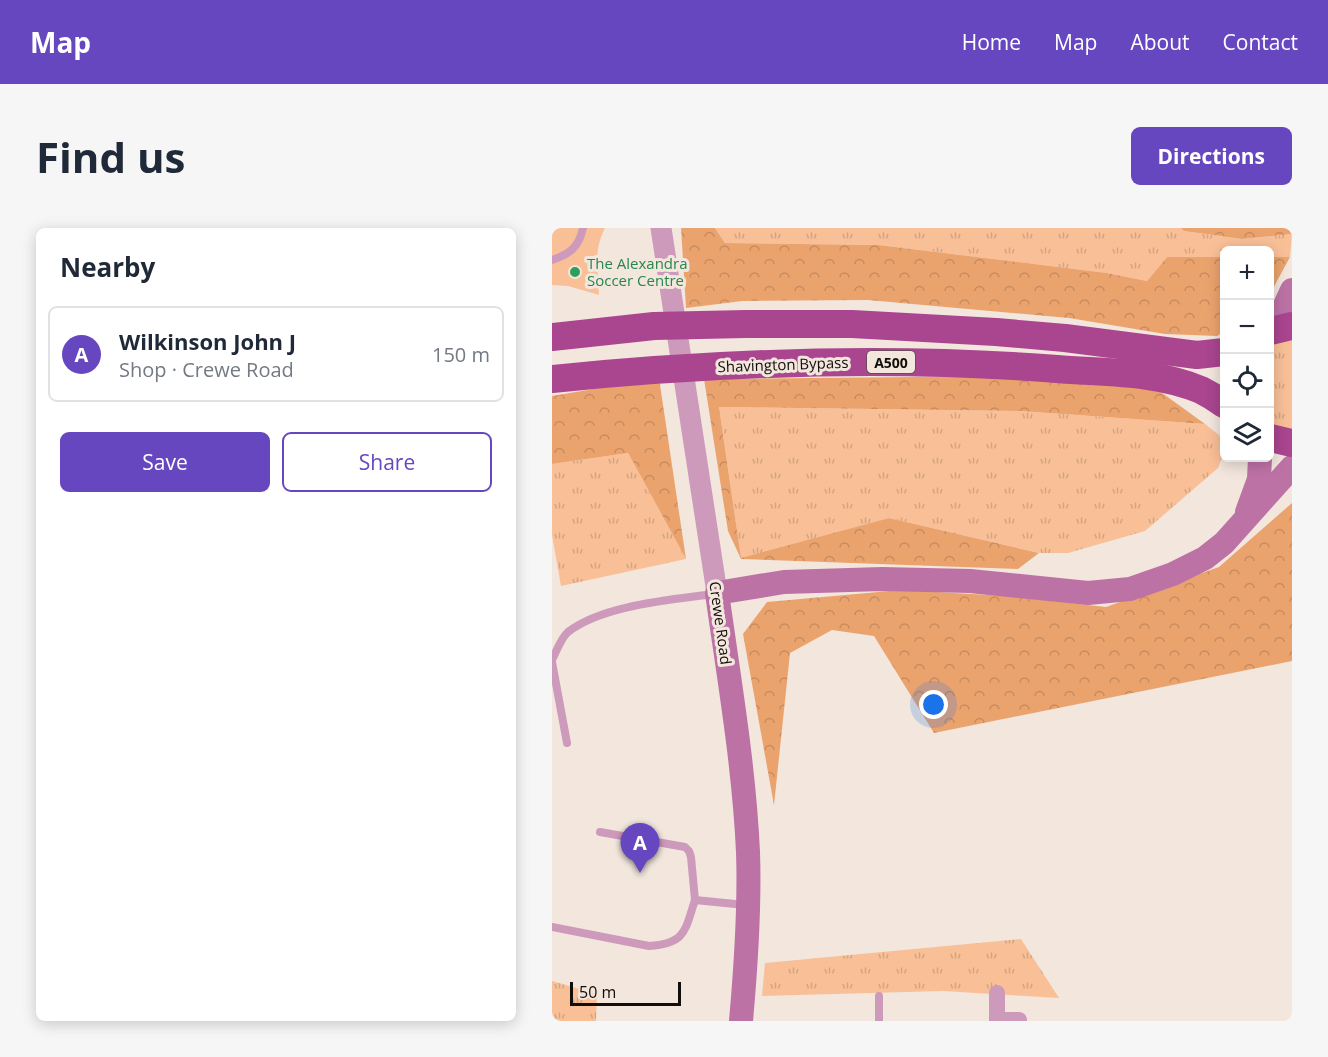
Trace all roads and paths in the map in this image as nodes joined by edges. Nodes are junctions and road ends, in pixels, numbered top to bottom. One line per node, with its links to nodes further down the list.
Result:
1 (584, 228): 3 (lane)
2 (661, 228): 17 (street, Crewe Road)
3 (552, 260)
4 (1292, 290): 5 (main road)
5 (1274, 323)
6 (1292, 326): 7 (highway)
7 (1274, 329)
8 (552, 337): 9 (highway)
9 (1220, 352)
10 (552, 379): 11 (highway, Shavington Bypass / A500)
11 (1220, 401)
12 (1274, 439): 13 (highway)
13 (1292, 443)
14 (1260, 462): 16 (main road)
15 (1292, 467): 16 (main road)
16 (1243, 522): 17 (main road)
17 (717, 593): 18 (lane); 22 (main road, Crewe Road)
18 (552, 661): 19 (lane)
19 (567, 743)
20 (600, 832): 21 (lane)
21 (695, 900): 22 (lane); 23 (lane)
22 (748, 905): 26 (main road, Crewe Road)
23 (552, 927)
24 (997, 993): 29 (street)
25 (879, 996): 28 (lane)
26 (737, 1020)
27 (1019, 1020): 29 (street)
28 (879, 1021)
29 (997, 1021)

